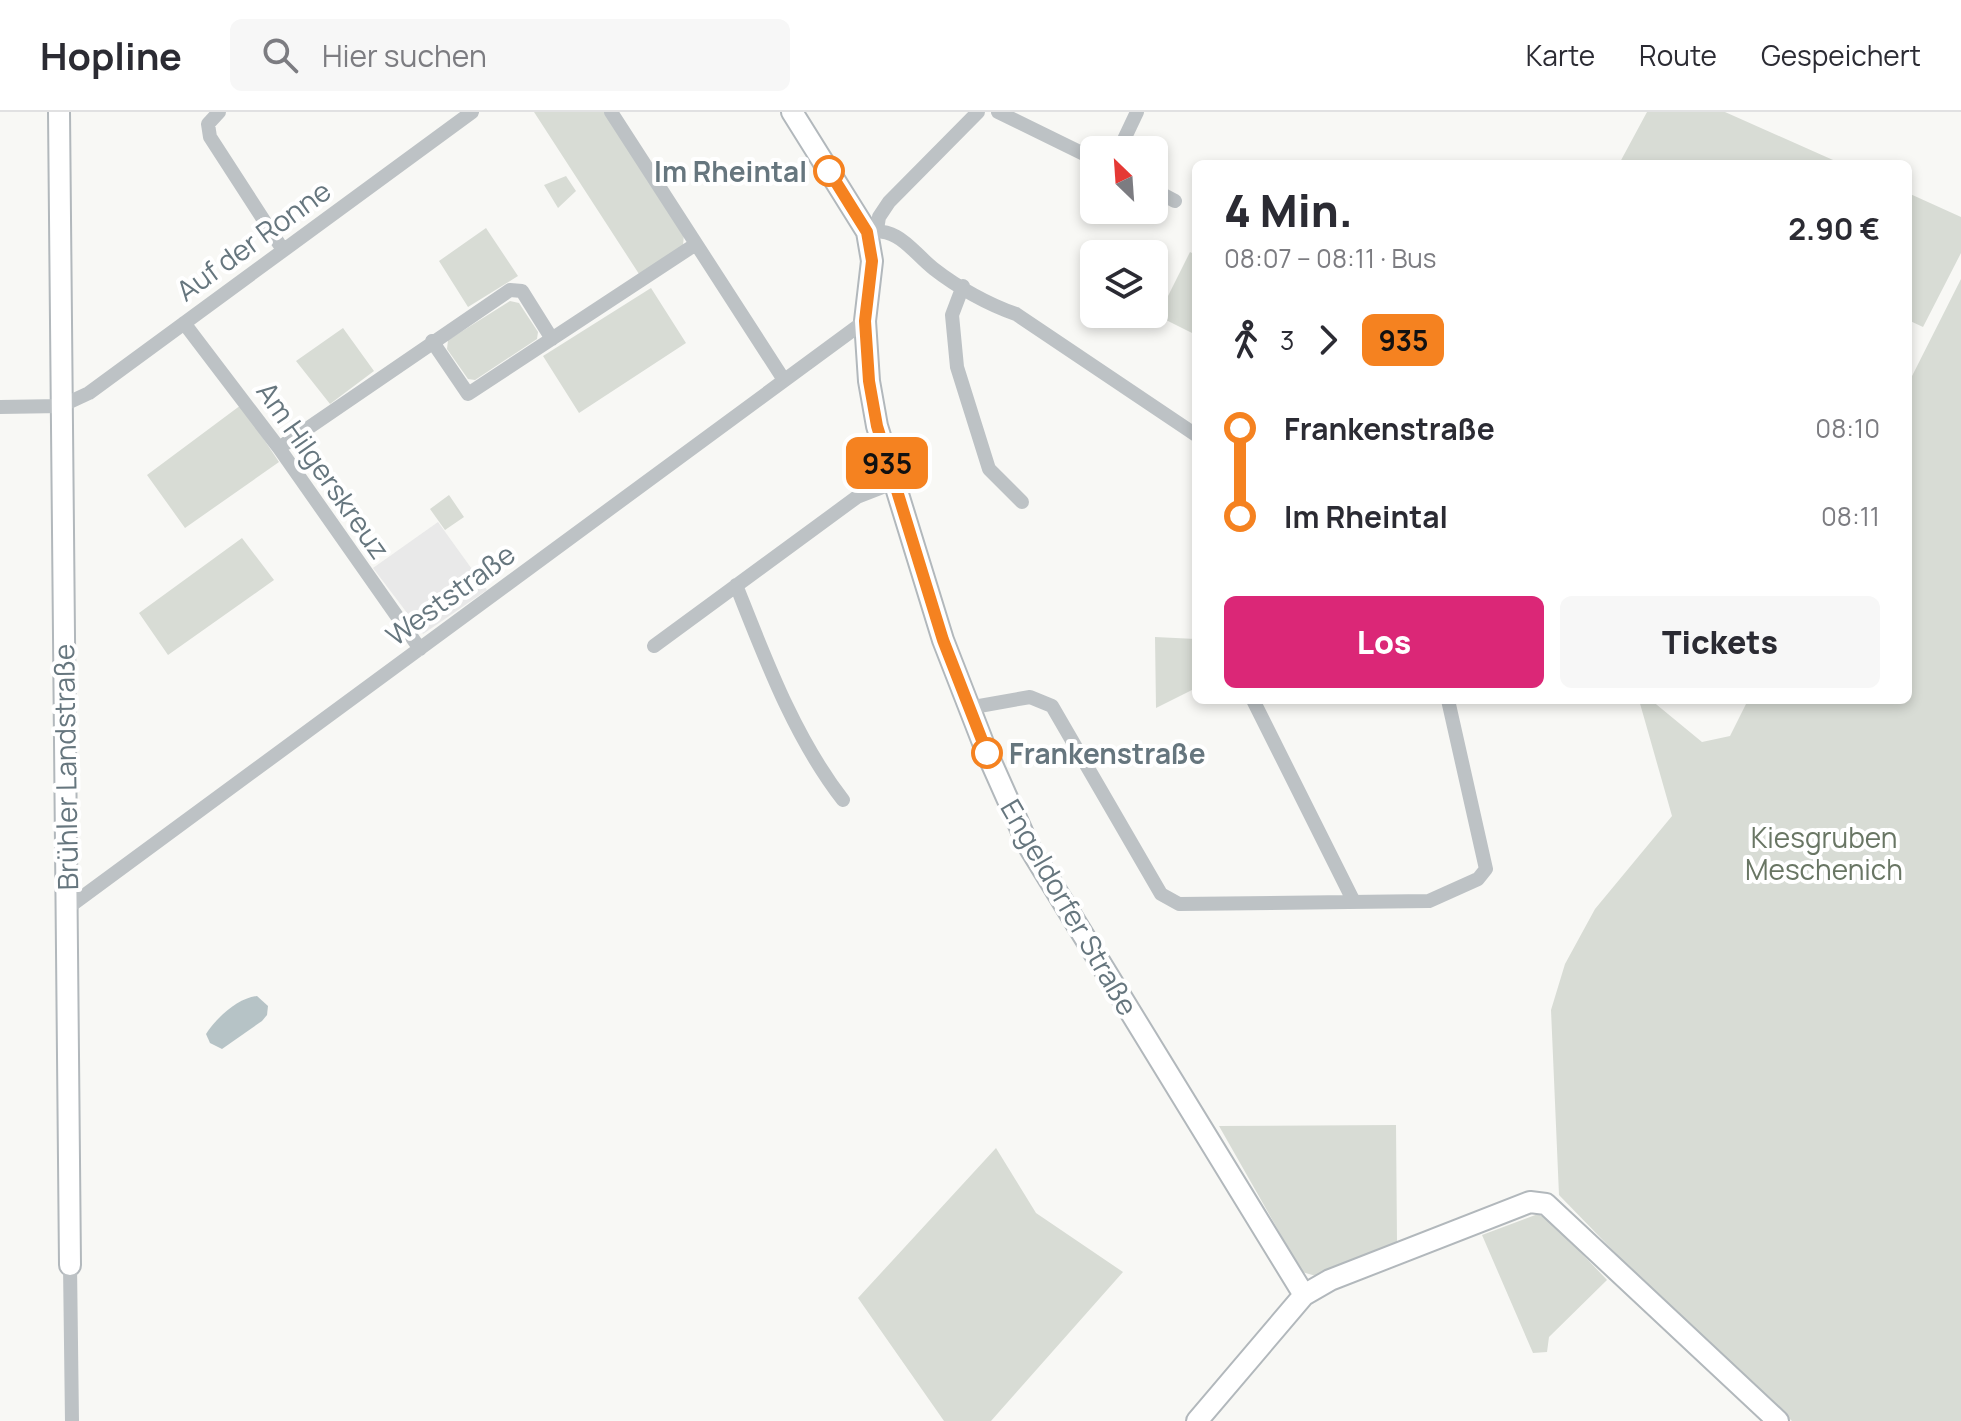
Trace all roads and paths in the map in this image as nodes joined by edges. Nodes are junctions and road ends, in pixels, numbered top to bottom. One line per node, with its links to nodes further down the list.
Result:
1 (59, 112): 22 (street, Brühler Landstraße)
2 (219, 112): 15 (street)
3 (472, 112): 15 (street, Auf der Ronne)
4 (611, 112): 14 (street)
5 (792, 112): 13 (street, Engeldorfer Straße)
6 (978, 112): 13 (street)
7 (998, 112): 10 (street)
8 (1137, 112): 9 (street)
9 (1126, 136)
10 (1080, 152)
11 (1168, 197): 12 (street)
12 (1175, 201)
13 (872, 231): 16 (street); 17 (street, Engeldorfer Straße)
14 (696, 244): 19 (street); 21 (street)
15 (283, 250): 18 (street, Auf der Ronne)
16 (963, 286): 24 (street); 27 (street)
17 (865, 321): 21 (street, Weststraße); 26 (street, Engeldorfer Straße)
18 (184, 323): 22 (street, Auf der Ronne); 25 (street, Am Hilgerskreuz)
19 (552, 339): 20 (street); 20 (street)
20 (432, 341): 25 (street)
21 (784, 380): 30 (street, Weststraße)
22 (61, 406): 23 (street); 36 (street, Brühler Landstraße)
23 (0, 407)
24 (1192, 432)
25 (279, 448): 30 (street, Am Hilgerskreuz)
26 (893, 483): 28 (street); 33 (street, Engeldorfer Straße)
27 (1022, 502)
28 (736, 585): 29 (street); 34 (street)
29 (654, 646)
30 (420, 649): 36 (street, Weststraße)
31 (1255, 704): 35 (street)
32 (1449, 704): 35 (street)
33 (968, 708): 35 (street); 38 (street, Engeldorfer Straße)
34 (843, 800)
35 (1353, 900)
36 (66, 909): 37 (street, Brühler Landstraße)
37 (70, 1265): 39 (street, Brühler Landstraße)
38 (1304, 1295): 40 (street); 41 (street)
39 (72, 1421)
40 (1197, 1421)
41 (1778, 1421)

